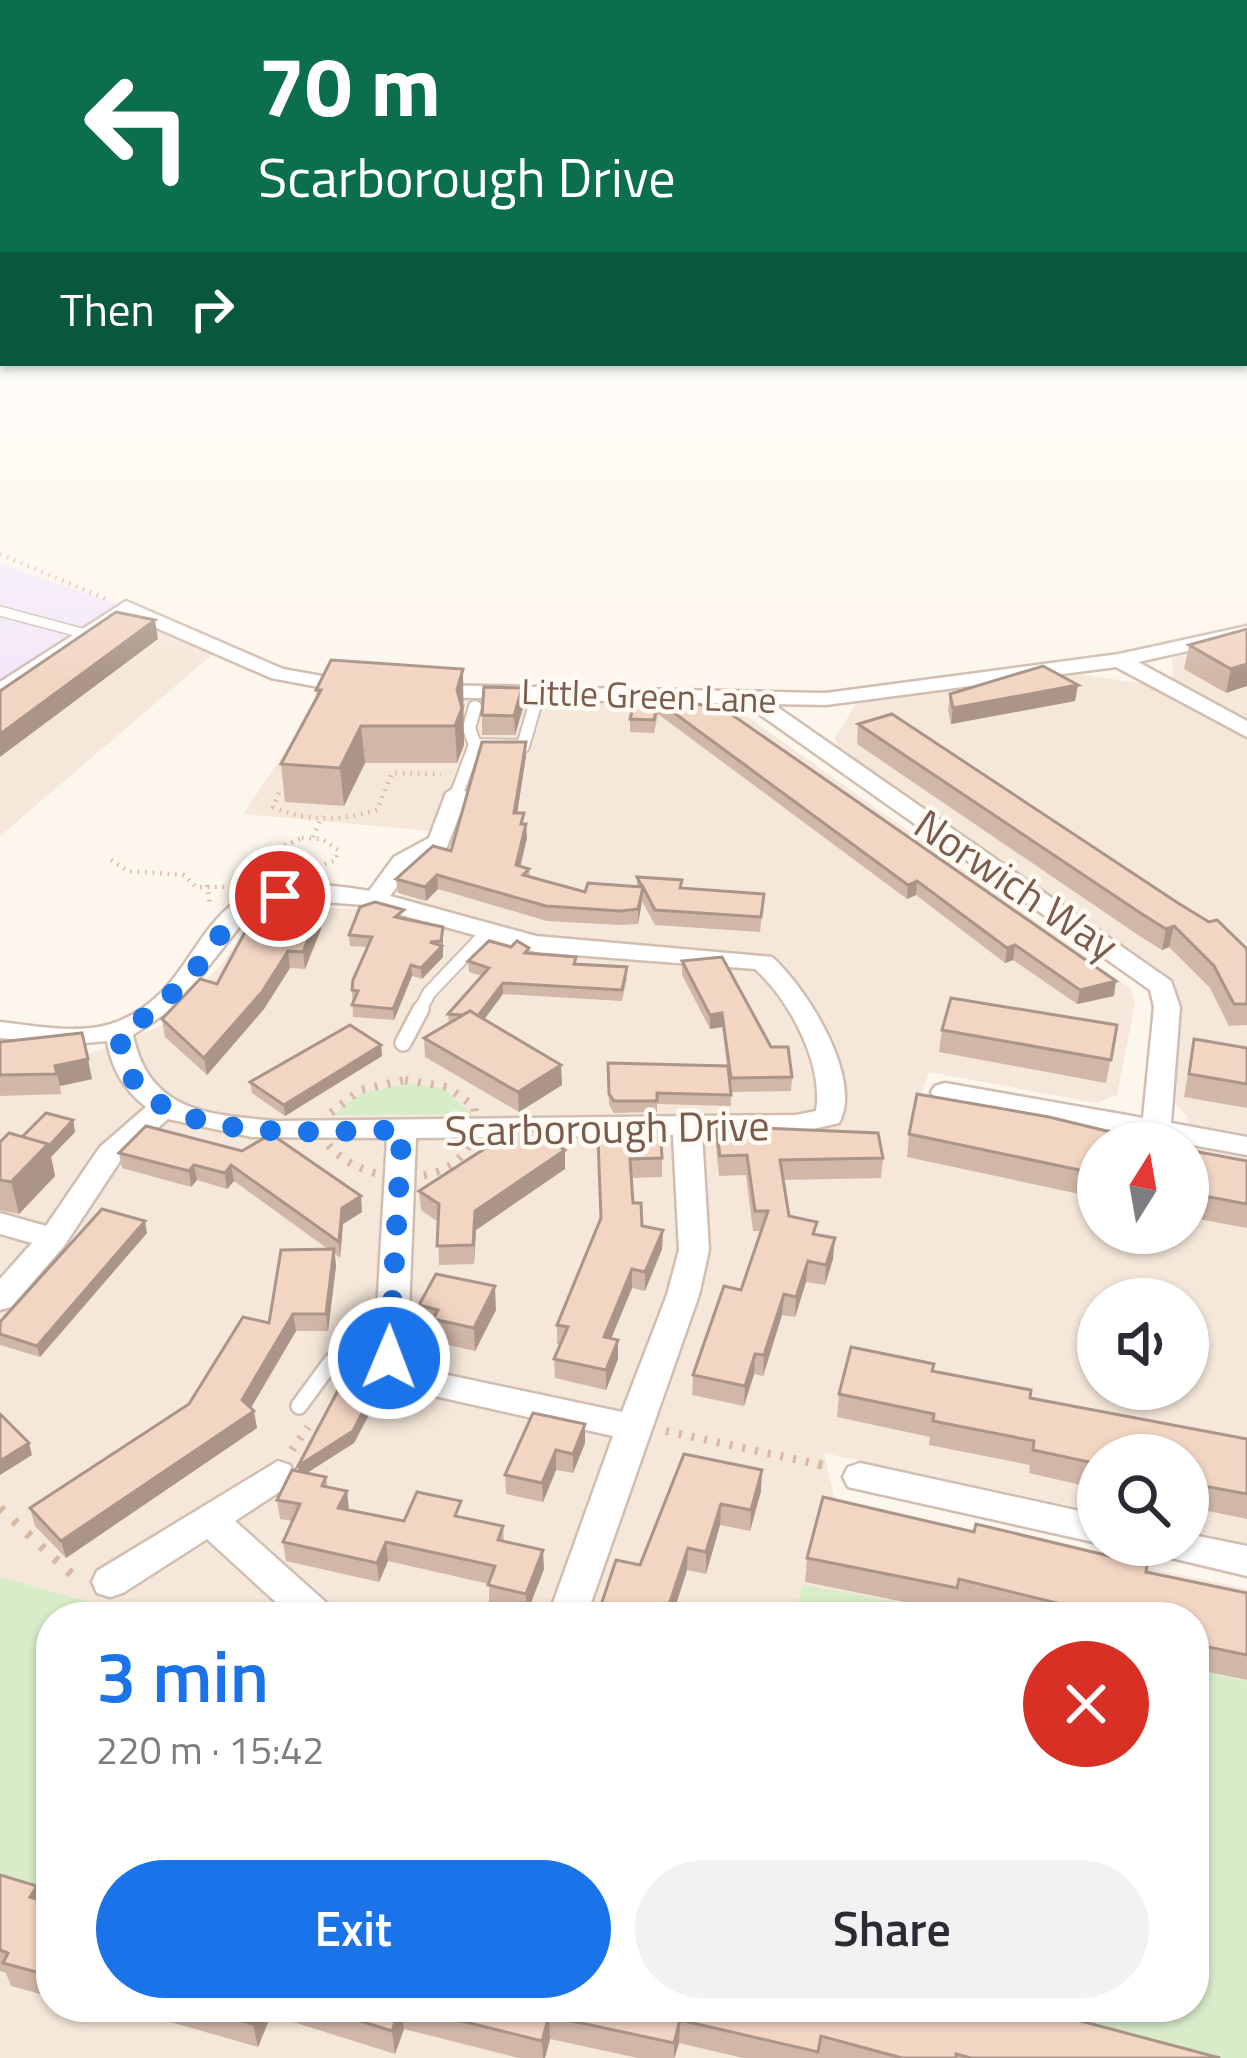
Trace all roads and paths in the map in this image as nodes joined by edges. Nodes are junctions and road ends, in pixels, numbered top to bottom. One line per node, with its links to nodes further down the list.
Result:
1 (0, 554): 2 (path)
2 (125, 607): 5 (street); 7 (street)
3 (0, 611): 5 (lane)
4 (1247, 632): 6 (street, Little Green Lane)
5 (82, 633): 8 (street)
6 (1119, 660): 10 (street, Little Green Lane); 13 (street)
7 (370, 689)
8 (0, 691)
9 (417, 691): 10 (street, Little Green Lane)
10 (753, 700): 31 (street, Norwich Way)
11 (475, 707): 14 (lane)
12 (534, 708): 14 (lane)
13 (1247, 730)
14 (475, 745): 15 (lane)
15 (460, 784): 17 (path); 22 (street)
16 (279, 793): 17 (path)
17 (322, 816): 18 (path)
18 (313, 838): 18 (path)
19 (111, 860): 20 (path)
20 (207, 885): 21 (path); 23 (path)
21 (280, 896): 22 (street); 26 (street)
22 (375, 899): 24 (street)
23 (209, 914)
24 (488, 931): 27 (lane); 32 (street, Scarborough Drive)
25 (0, 1030): 26 (street)
26 (120, 1035): 29 (street)
27 (404, 1043)
28 (945, 1092): 30 (street)
29 (164, 1107): 33 (street, Scarborough Drive); 37 (street)
30 (1112, 1122)
31 (1157, 1122)
32 (688, 1125): 33 (street, Scarborough Drive); 41 (street)
33 (402, 1130): 39 (street)
34 (1209, 1139): 35 (street)
35 (1247, 1146)
36 (0, 1223): 37 (street)
37 (52, 1239): 38 (street)
38 (0, 1299)
39 (387, 1349): 40 (lane); 41 (street)
40 (299, 1406)
41 (633, 1427): 43 (path); 51 (street)
42 (278, 1475): 45 (street)
43 (860, 1477): 46 (street)
44 (0, 1508): 49 (path)
45 (209, 1519): 49 (street); 50 (street)
46 (1077, 1524)
47 (1209, 1553): 48 (street)
48 (1247, 1561)
49 (110, 1582)
50 (300, 1602)
51 (572, 1602)

